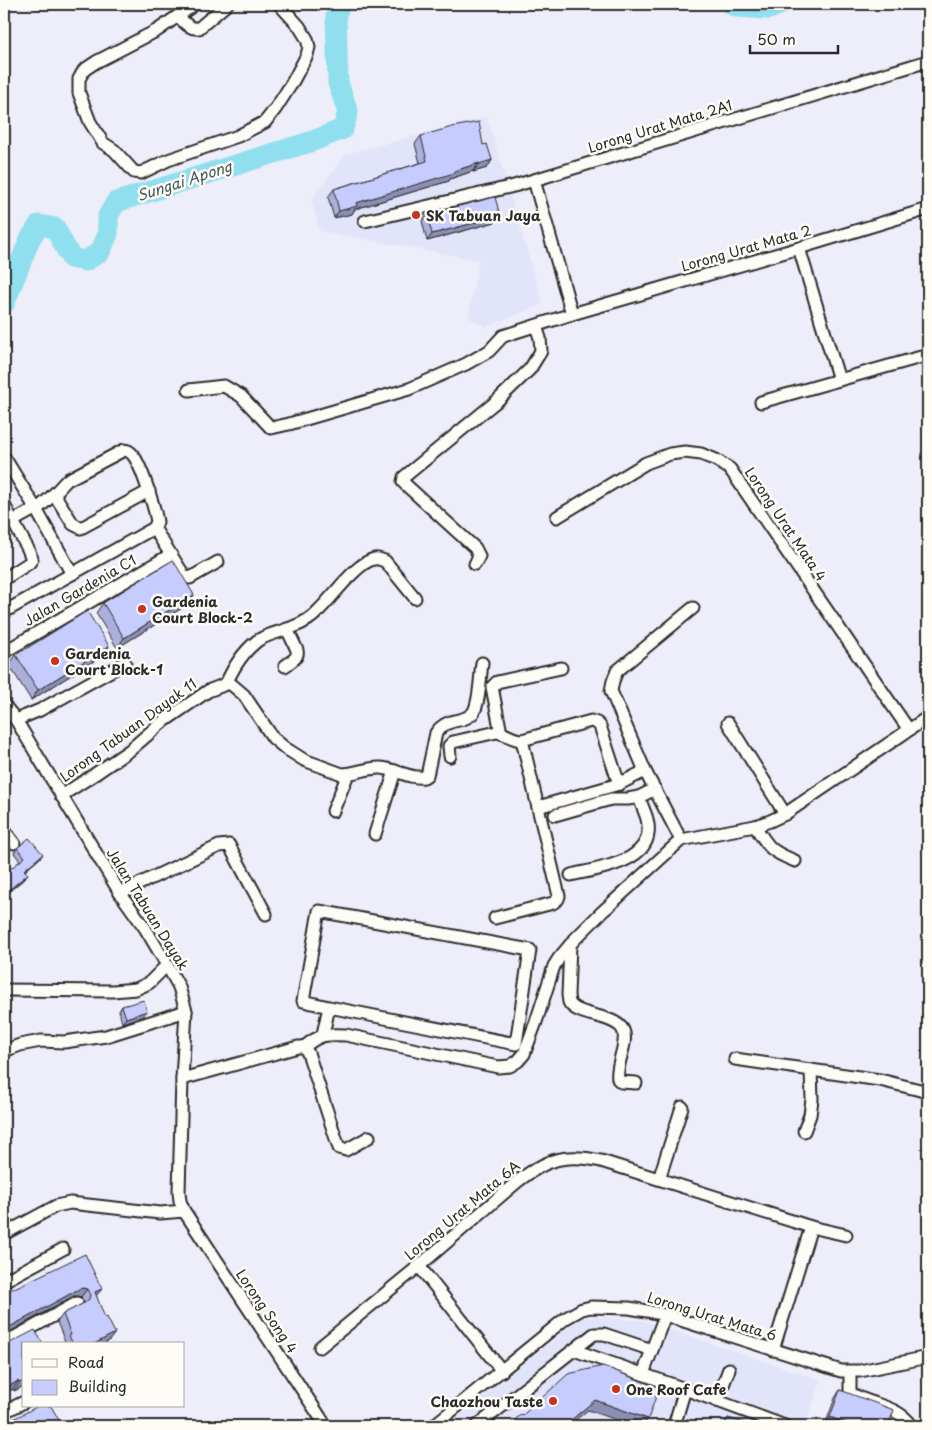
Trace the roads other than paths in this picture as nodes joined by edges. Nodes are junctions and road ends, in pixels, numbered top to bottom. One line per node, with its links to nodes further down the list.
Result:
1 (195, 4): 4 (street)
2 (227, 4): 4 (street)
3 (279, 4): 4 (street)
4 (178, 16)
5 (928, 61): 6 (street, Lorong Urat Mata 2A1)
6 (534, 180): 8 (street, Lorong Urat Mata 2A1); 10 (street)
7 (928, 209): 9 (street, Lorong Urat Mata 2)
8 (365, 221)
9 (799, 248): 10 (street, Lorong Urat Mata 2); 13 (street)
10 (572, 314): 11 (street, Lorong Urat Mata 2)
11 (536, 326): 14 (street, Lorong Urat Mata 2); 26 (street)
12 (928, 355): 13 (street)
13 (839, 380): 15 (street)
14 (190, 390)
15 (761, 402)
16 (4, 457): 20 (street)
17 (149, 491): 18 (street); 18 (street); 23 (street)
18 (54, 494): 20 (street)
19 (4, 505): 22 (street)
20 (36, 509): 22 (street); 27 (street)
21 (557, 517): 43 (street, Lorong Urat Mata 4)
22 (8, 523): 28 (street)
23 (154, 528): 24 (street); 27 (street)
24 (170, 555): 25 (street); 33 (street, Jalan Gardenia C1)
25 (218, 562)
26 (475, 564)
27 (72, 574): 31 (street)
28 (4, 579)
29 (415, 598): 32 (street)
30 (693, 608): 48 (street)
31 (4, 612)
32 (287, 629): 36 (street); 38 (street)
33 (4, 652)
34 (125, 663): 41 (street)
35 (482, 663): 47 (street)
36 (285, 666)
37 (561, 668): 44 (street)
38 (226, 684): 49 (street); 52 (street, Lorong Tabuan Dayak 11)
39 (4, 705): 41 (street, Jalan Tabuan Dayak)
40 (928, 717): 43 (street)
41 (16, 720): 52 (street, Jalan Tabuan Dayak)
42 (728, 723): 56 (street)
43 (909, 730): 56 (street)
44 (501, 733): 45 (street); 46 (street)
45 (522, 740): 50 (street); 54 (street)
46 (450, 756)
47 (395, 771): 49 (street); 60 (street)
48 (645, 771): 50 (street); 51 (street)
49 (348, 774): 55 (street)
50 (619, 784): 54 (street)
51 (655, 789): 53 (street); 61 (street)
52 (61, 796): 65 (street, Jalan Tabuan Dayak)
53 (639, 797): 57 (street); 64 (street)
54 (538, 807): 67 (street)
55 (334, 811)
56 (785, 814): 58 (street)
57 (555, 815)
58 (756, 826): 61 (street); 63 (street)
59 (4, 830): 62 (street)
60 (375, 834)
61 (682, 840): 68 (street)
62 (14, 843)
63 (795, 861)
64 (571, 875)
65 (120, 893): 66 (street); 69 (street, Jalan Tabuan Dayak)
66 (266, 914)
67 (495, 918)
68 (570, 945): 73 (street); 79 (street)
69 (167, 965): 70 (street); 72 (street, Jalan Tabuan Dayak)
70 (4, 990)
71 (329, 1007): 71 (street); 73 (street)
72 (186, 1011): 75 (street); 78 (street, Jalan Tabuan Dayak)
73 (323, 1034): 74 (street)
74 (304, 1048): 78 (street); 83 (street)
75 (4, 1051)
76 (735, 1059): 77 (street)
77 (811, 1070): 80 (street); 82 (street)
78 (182, 1079): 85 (street, Jalan Tabuan Dayak)
79 (636, 1083)
80 (928, 1092)
81 (682, 1108): 84 (street)
82 (804, 1131)
83 (369, 1137)
84 (659, 1179): 86 (street, Lorong Urat Mata 6A); 90 (street, Lorong Urat Mata 6A)
85 (184, 1211): 87 (street); 109 (street, Lorong Song 4)
86 (811, 1227): 88 (street, Lorong Urat Mata 6A); 98 (street)
87 (4, 1234)
88 (846, 1235)
89 (63, 1249): 91 (street)
90 (419, 1266): 95 (street, Lorong Urat Mata 6A); 101 (street)
91 (4, 1281)
92 (77, 1303): 94 (street)
93 (665, 1316): 97 (street); 98 (street, Lorong Urat Mata 6); 101 (street, Lorong Urat Mata 6)
94 (4, 1343)
95 (320, 1347)
96 (574, 1350): 97 (street); 103 (street); 111 (street)
97 (652, 1350): 103 (street)
98 (773, 1350): 102 (street, Lorong Urat Mata 6)
99 (928, 1357): 102 (street, Lorong Urat Mata 6)
100 (729, 1368): 105 (street)
101 (502, 1371): 110 (street, Lorong Urat Mata 6)
102 (850, 1372): 114 (street)
103 (643, 1374): 104 (street)
104 (685, 1389): 105 (street); 112 (street)
105 (717, 1401): 108 (street)
106 (22, 1403): 107 (street)
107 (4, 1412)
108 (762, 1422): 113 (street)
109 (326, 1426)
110 (433, 1426)
111 (477, 1426)
112 (674, 1426)
113 (785, 1426)
114 (912, 1426)

